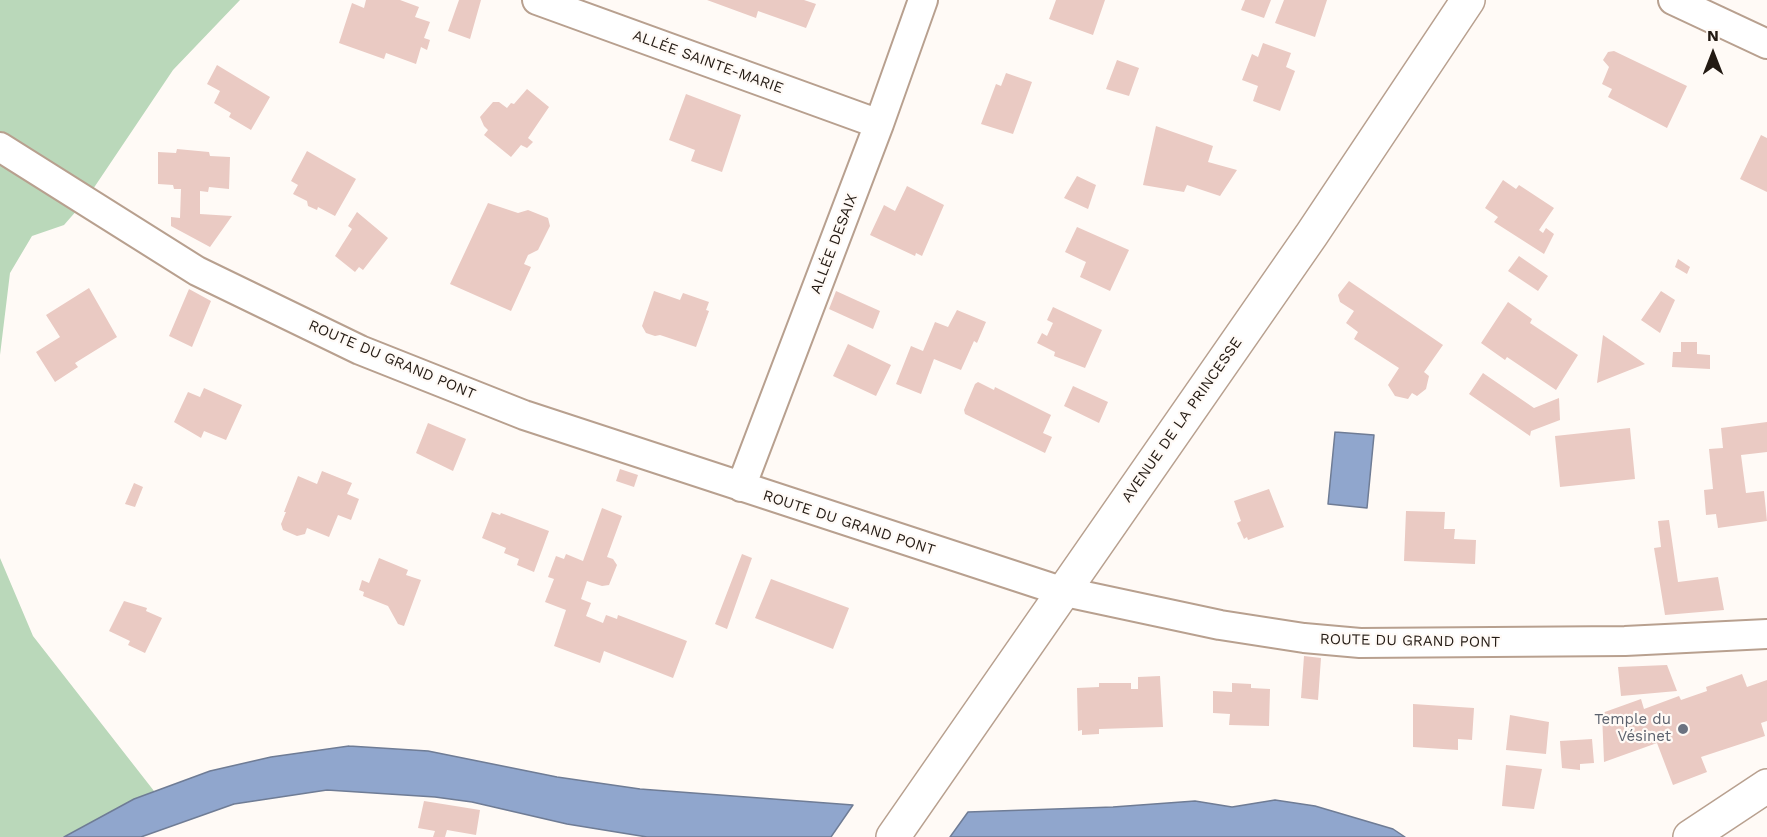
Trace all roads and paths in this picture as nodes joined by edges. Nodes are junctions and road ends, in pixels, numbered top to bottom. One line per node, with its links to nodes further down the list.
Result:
1 (537, 0): 6 (street, ALLÉE SAINTE-MARIE)
2 (923, 0): 6 (street, ALLÉE DESAIX)
3 (1468, 0): 9 (street, AVENUE DE LA PRINCESSE)
4 (1673, 0): 5 (street)
5 (1767, 44)
6 (879, 124): 8 (street, ALLÉE DESAIX)
7 (0, 147): 8 (street, ROUTE DU GRAND PONT)
8 (741, 488): 9 (street, ROUTE DU GRAND PONT)
9 (1061, 591): 10 (street, ROUTE DU GRAND PONT); 12 (street, AVENUE DE LA PRINCESSE)
10 (1767, 634)
11 (1767, 786): 13 (street)
12 (892, 837)
13 (1689, 837)

